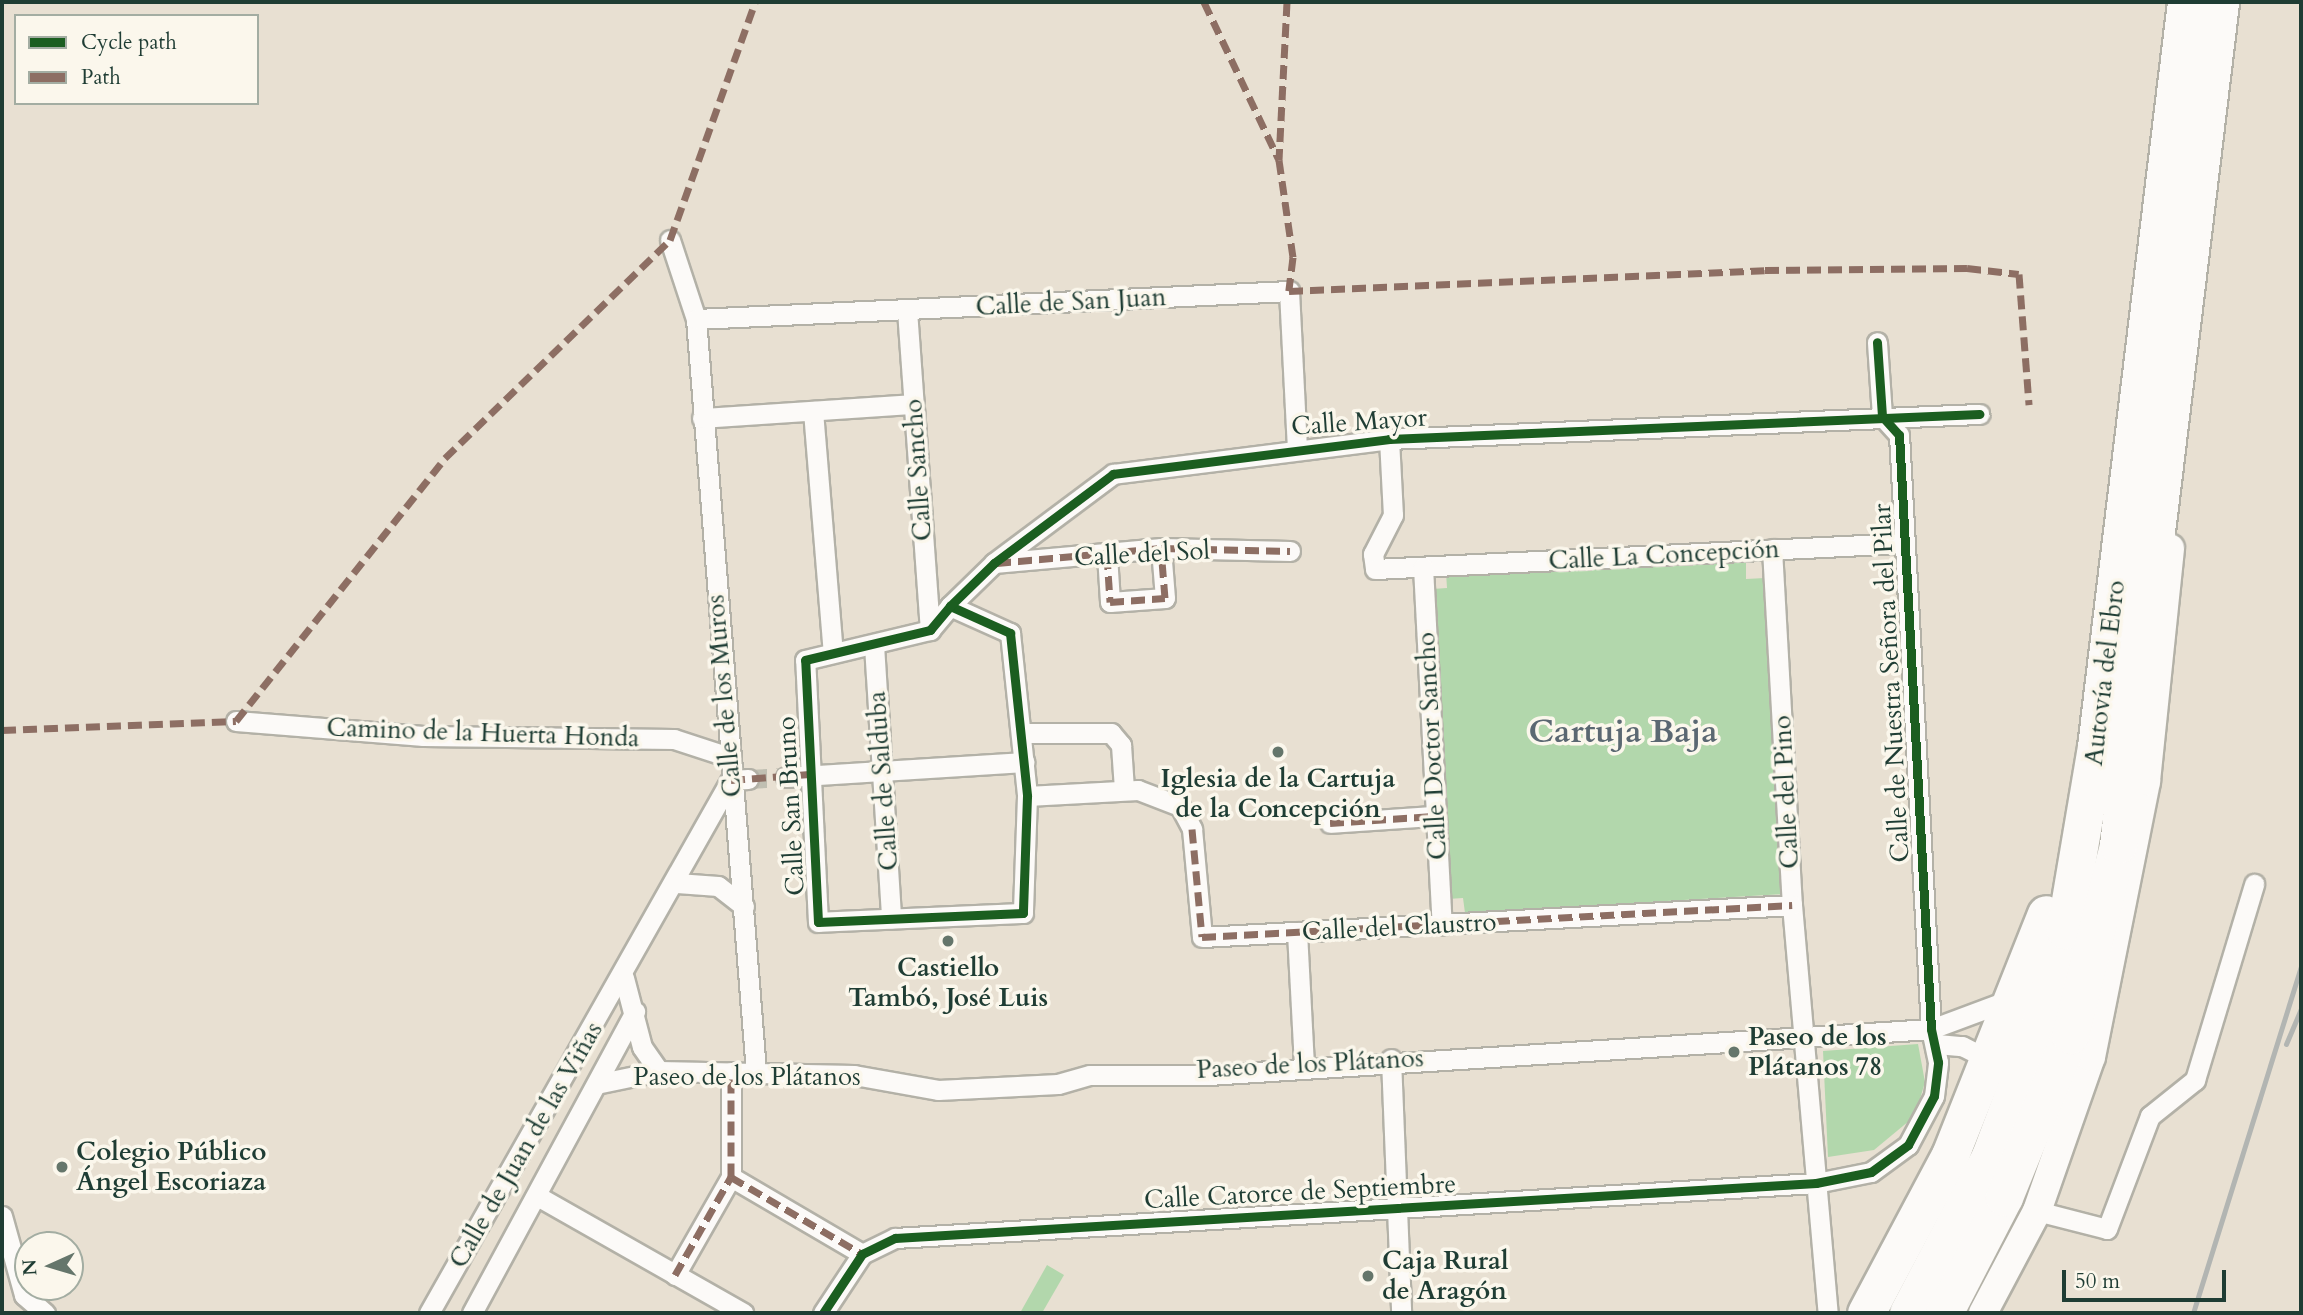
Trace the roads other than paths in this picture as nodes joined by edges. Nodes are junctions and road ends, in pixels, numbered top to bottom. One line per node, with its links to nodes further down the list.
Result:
1 (2186, 2): 25 (highway, Autovía del Ebro)
2 (2220, 2): 4 (highway, Autovía del Ebro)
3 (670, 240): 6 (street, Calle de los Muros)
4 (2186, 294): 62 (street); 75 (highway, Autovía del Ebro)
5 (906, 310): 6 (street, Calle de San Juan); 8 (street, Calle Sancho); 14 (street, Calle de San Juan)
6 (696, 319): 12 (street, Calle de los Muros)
7 (1877, 342): 11 (street, Calle de Nuestra Señora del Pilar)
8 (913, 404): 9 (street); 23 (street, Calle Sancho)
9 (813, 411): 12 (street); 26 (street)
10 (1979, 414): 11 (street, Calle Mayor)
11 (1882, 416): 13 (street, Calle Mayor); 15 (street, Calle de Nuestra Señora del Pilar)
12 (702, 418): 29 (street, Calle de los Muros)
13 (1390, 439): 14 (street, Calle Mayor); 21 (street, Calle La Concepción)
14 (1297, 447): 20 (street, Calle Mayor)
15 (1904, 543): 17 (street, Calle La Concepción); 50 (street, Calle de Nuestra Señora del Pilar)
16 (1161, 548): 18 (street, Calle del Sol); 19 (street, Calle del Sol); 19 (street)
17 (1772, 549): 21 (street, Calle La Concepción); 41 (street, Calle del Pino)
18 (1290, 551)
19 (1107, 555): 20 (street, Calle del Sol)
20 (994, 563): 22 (street, Calle Mayor)
21 (1423, 567): 37 (street, Calle Doctor Sancho)
22 (950, 606): 23 (street, Calle Mayor); 28 (street)
23 (930, 630): 24 (street)
24 (874, 645): 26 (street); 31 (street, Calle de Salduba)
25 (2108, 651): 47 (highway); 74 (highway, Autovía del Ebro)
26 (833, 652): 32 (street, Calle San Bruno)
27 (236, 721): 29 (street, Camino de la Huerta Honda)
28 (1023, 733): 30 (street); 35 (street)
29 (729, 757): 34 (street, Calle de los Muros)
30 (1025, 762): 31 (street); 36 (street)
31 (885, 771): 32 (street); 43 (street, Calle de Salduba)
32 (810, 774): 33 (street); 43 (street, Calle San Bruno)
33 (786, 777)
34 (739, 780): 39 (street, Calle de Juan de las Viñas); 42 (street, Calle de los Muros)
35 (1124, 789): 36 (street); 45 (street, Calle del Claustro)
36 (1027, 796): 43 (street, Calle San Bruno)
37 (1434, 817): 38 (street); 44 (street, Calle Doctor Sancho)
38 (1330, 823)
39 (677, 883): 42 (street); 46 (street, Calle de Juan de las Viñas)
40 (2254, 884): 62 (street)
41 (1792, 905): 44 (street, Calle del Claustro); 49 (street, Calle del Pino)
42 (744, 906): 56 (street, Calle de los Muros)
43 (891, 918)
44 (1442, 924): 45 (street, Calle del Claustro)
45 (1297, 932): 53 (street)
46 (624, 978): 48 (street, Calle de Juan de las Viñas); 67 (street, Calle de Juan de las Viñas)
47 (2016, 996): 50 (street, Paseo de los Plátanos); 52 (highway)
48 (635, 1011): 54 (street, Calle de Juan de las Viñas); 57 (street, Calle de Juan de las Viñas)
49 (1803, 1035): 50 (street, Paseo de los Plátanos); 51 (street, Paseo de los Plátanos); 59 (street, Calle del Pino)
50 (1934, 1037): 52 (street); 59 (street, Calle de Nuestra Señora del Pilar)
51 (1391, 1059): 53 (street, Paseo de los Plátanos); 61 (street)
52 (1989, 1060): 73 (highway)
53 (1304, 1067): 56 (street, Paseo de los Plátanos)
54 (659, 1071): 55 (street, Paseo de los Plátanos); 57 (street, Paseo de los Plátanos)
55 (731, 1072): 56 (street, Paseo de los Plátanos); 58 (street)
56 (756, 1072)
57 (601, 1083): 60 (street, Calle de Juan de las Viñas)
58 (731, 1177): 64 (street); 65 (street)
59 (1816, 1183): 61 (street, Calle Catorce de Septiembre); 72 (street, Calle del Pino)
60 (539, 1197): 65 (street); 68 (street, Calle de Juan de las Viñas)
61 (1398, 1207): 64 (street, Calle Catorce de Septiembre); 71 (street)
62 (2038, 1211): 76 (street)
63 (2, 1216): 66 (street)
64 (862, 1254): 70 (street)
65 (675, 1275): 69 (street)
66 (45, 1313)
67 (429, 1313)
68 (472, 1313)
69 (743, 1313)
70 (823, 1313)
71 (1401, 1313)
72 (1828, 1313)
73 (1866, 1313)
74 (1908, 1313)
75 (1944, 1313)
76 (1983, 1313)

